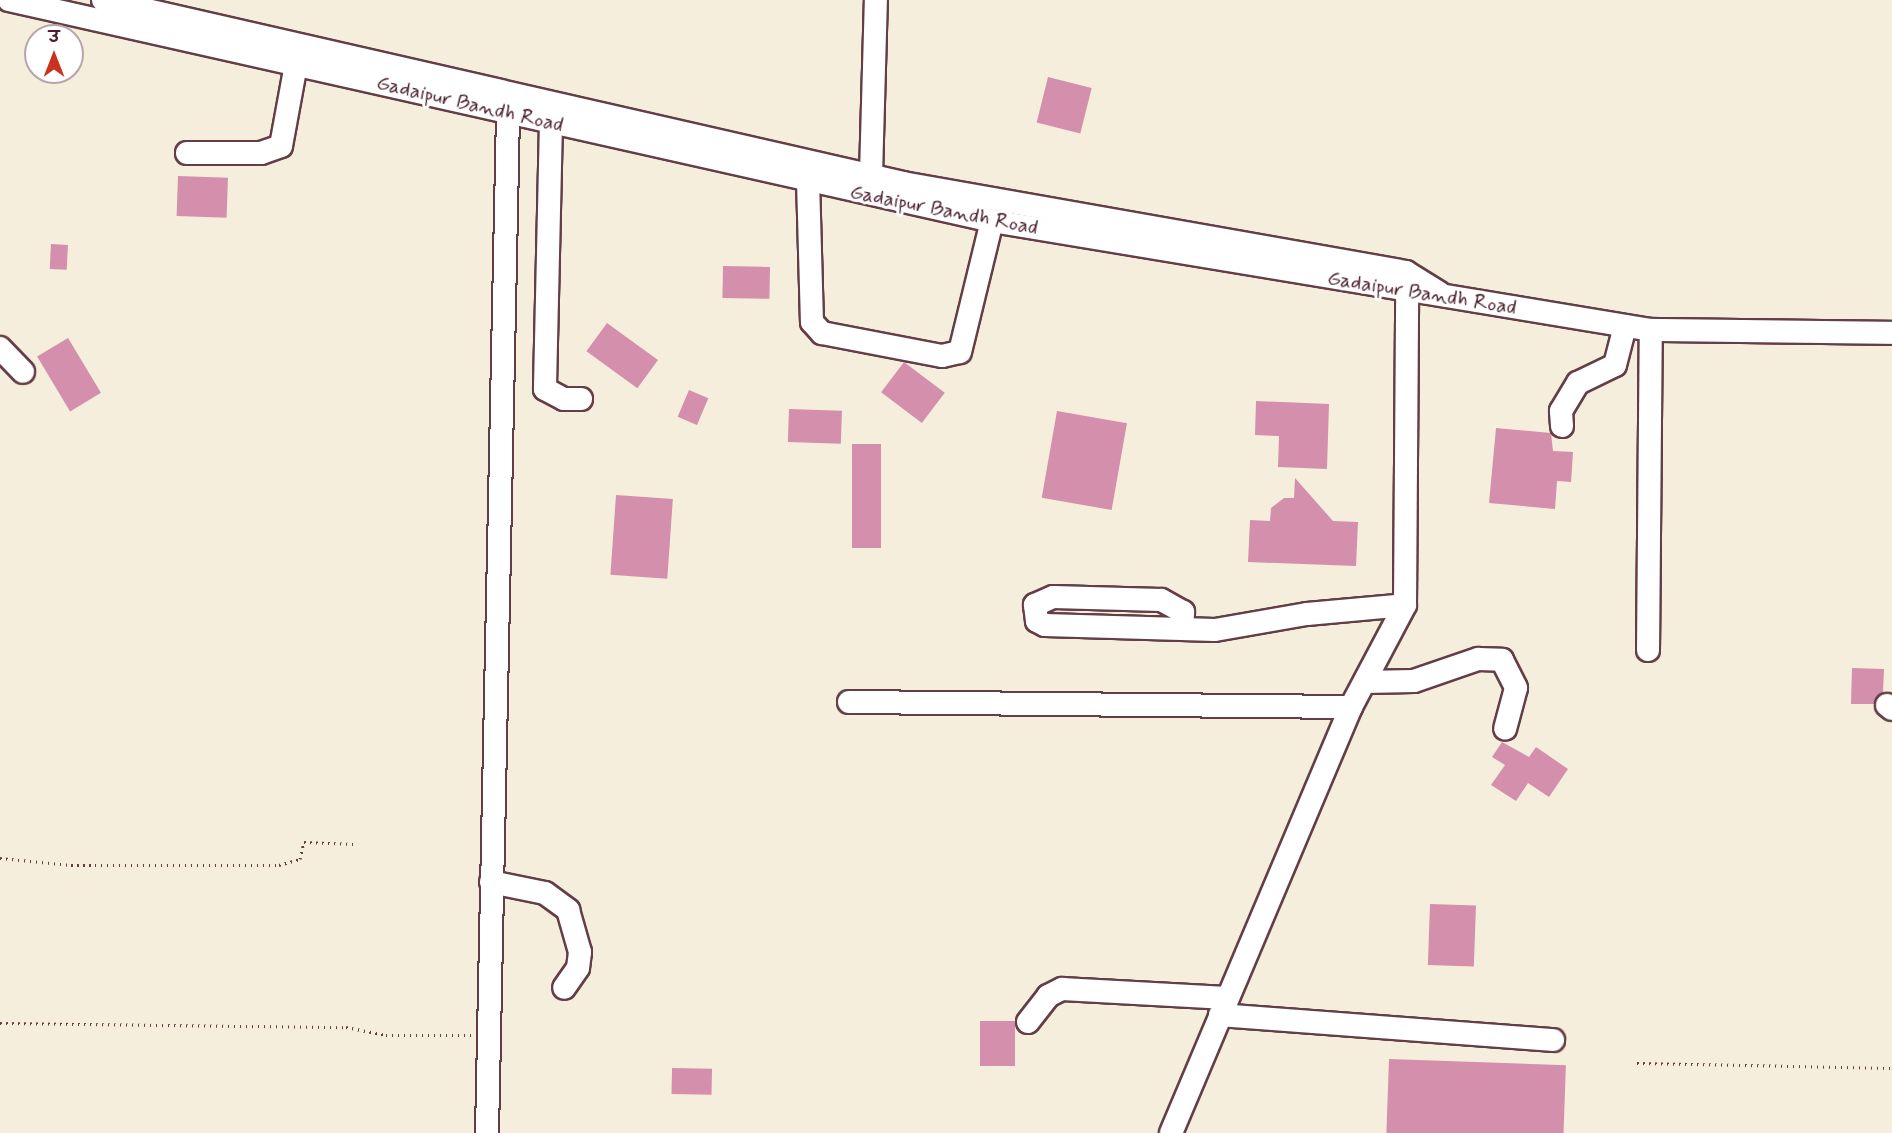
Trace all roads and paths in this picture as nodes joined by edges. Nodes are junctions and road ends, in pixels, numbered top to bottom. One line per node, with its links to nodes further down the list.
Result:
1 (9, 0): 4 (street, Gadaipur Bandh Road)
2 (103, 0): 8 (street)
3 (876, 0): 8 (street)
4 (296, 64): 5 (street, Gadaipur Bandh Road); 7 (street)
5 (508, 111): 6 (street, Gadaipur Bandh Road); 29 (street)
6 (551, 122): 9 (street, Gadaipur Bandh Road); 18 (street)
7 (187, 153)
8 (871, 175): 12 (street)
9 (808, 180): 10 (street, Gadaipur Bandh Road); 10 (street)
10 (992, 221): 11 (street, Gadaipur Bandh Road)
11 (1407, 293): 12 (street, Gadaipur Bandh Road); 20 (street)
12 (1439, 293): 13 (street, Gadaipur Bandh Road)
13 (1625, 326): 14 (street, Gadaipur Bandh Road); 19 (street)
14 (1651, 330): 15 (street, Gadaipur Bandh Road); 22 (street)
15 (1892, 333)
16 (0, 348): 17 (street)
17 (23, 372)
18 (581, 399)
19 (1562, 426)
20 (1405, 605): 21 (street); 23 (street)
21 (1182, 628): 21 (street)
22 (1648, 650)
23 (1365, 682): 25 (street); 26 (street)
24 (849, 702): 25 (street)
25 (1351, 707): 31 (street)
26 (1505, 729)
27 (353, 844): 28 (path)
28 (0, 858)
29 (491, 882): 30 (street); 34 (street)
30 (564, 987)
31 (1223, 1006): 32 (street); 35 (street); 39 (street)
32 (1028, 1022)
33 (0, 1023): 34 (path)
34 (488, 1035): 38 (street)
35 (1553, 1040)
36 (1637, 1063): 37 (path)
37 (1892, 1068)
38 (487, 1133)
39 (1171, 1133)

